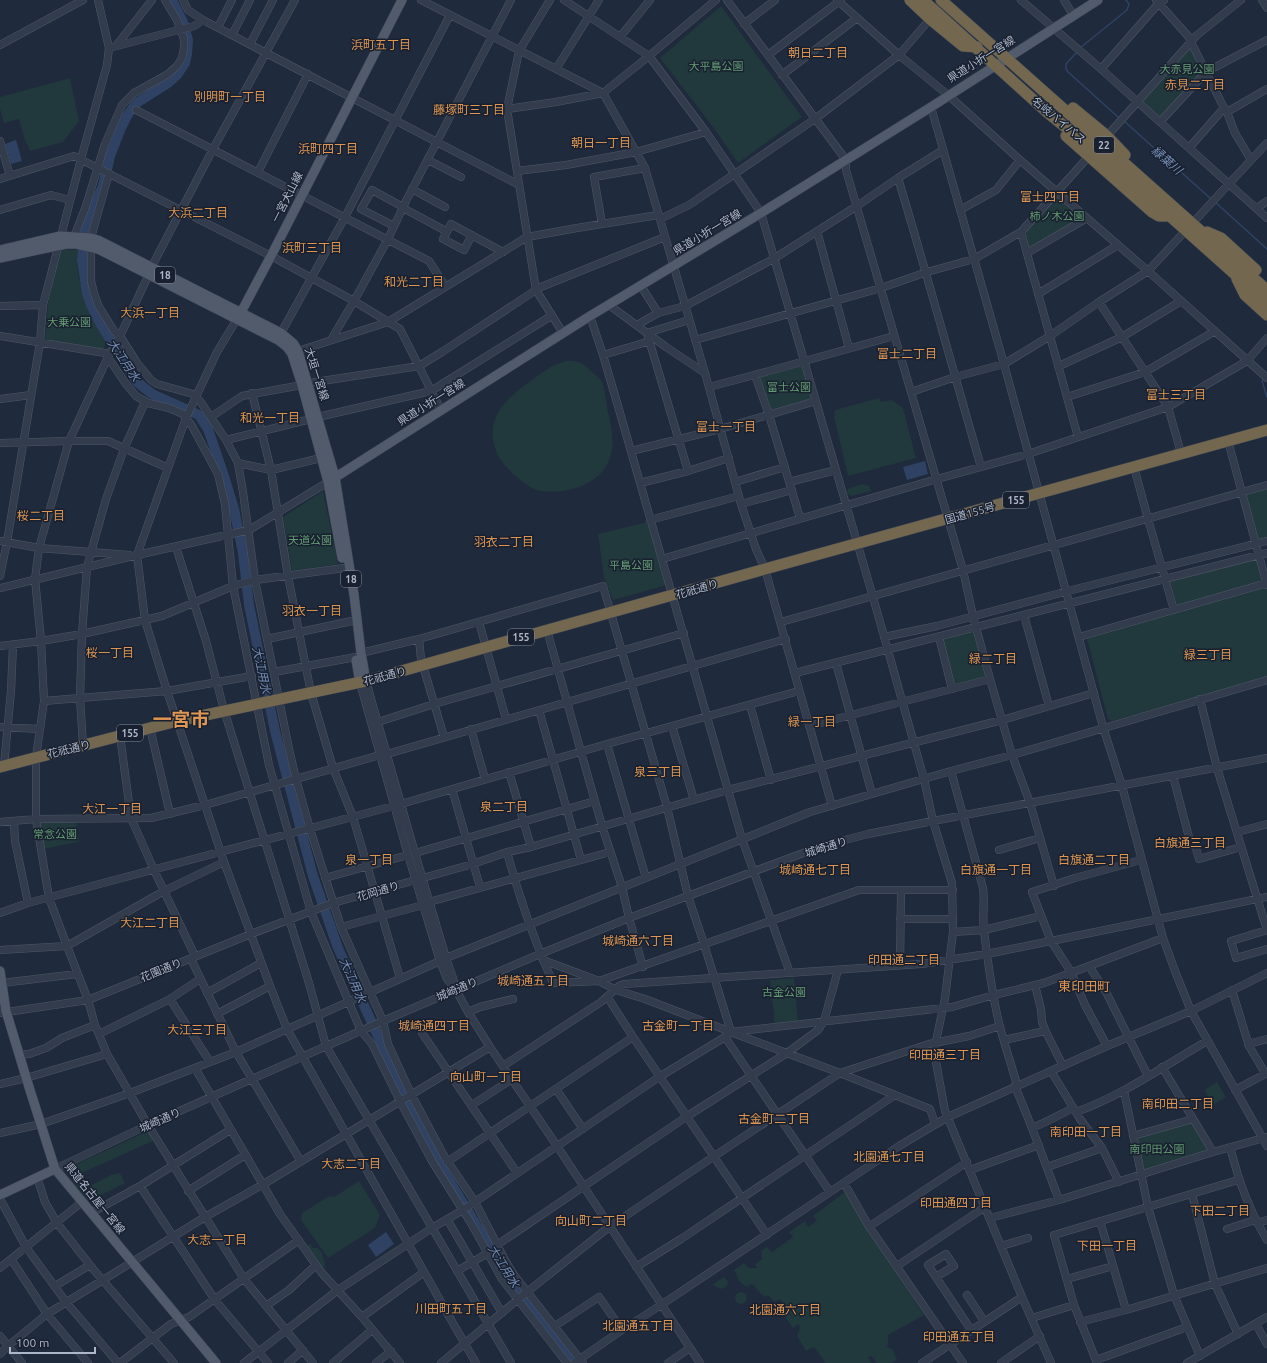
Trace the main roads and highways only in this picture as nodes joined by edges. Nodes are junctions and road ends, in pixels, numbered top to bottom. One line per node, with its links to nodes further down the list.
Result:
1 (402, 0): 27 (main road, 一宮犬山線)
2 (910, 0): 8 (highway)
3 (923, 0): 8 (highway, 名岐バイパス / 22)
4 (942, 0): 7 (highway, 名岐バイパス / 22)
5 (951, 0): 7 (highway, 22)
6 (1098, 0): 9 (main road, 県道小折一宮線)
7 (965, 20): 9 (highway, 名岐バイパス / 22)
8 (977, 47): 10 (highway, 名岐バイパス / 22)
9 (1007, 57): 10 (main road, 県道小折一宮線); 11 (highway, 名岐バイパス / 22)
10 (995, 65): 12 (highway, 名岐バイパス / 22); 31 (main road, 県道小折一宮線)
11 (1020, 69): 13 (highway, 名岐バイパス / 22); 14 (highway, 22)
12 (1048, 113): 15 (highway, 22); 16 (highway, 名岐バイパス / 22)
13 (1082, 126): 14 (highway); 17 (highway, 名岐バイパス / 22)
14 (1096, 128): 17 (highway, 22)
15 (1099, 165): 16 (highway); 18 (highway, 22)
16 (1115, 167): 18 (highway, 名岐バイパス / 22)
17 (1138, 176): 19 (highway, 名岐バイパス / 22)
18 (1170, 216): 19 (highway, 名岐バイパス / 22)
19 (1192, 228): 23 (highway, 名岐バイパス / 22); 24 (highway, 22)
20 (59, 240): 21 (main road, 大垣一宮線 / 18); 22 (main road, 大垣一宮線 / 18); 27 (main road, 大垣一宮線 / 18)
21 (0, 250)
22 (0, 258)
23 (1236, 275): 25 (highway, 名岐バイパス / 22); 26 (highway, 22)
24 (1266, 286)
25 (1267, 303)
26 (1267, 315)
27 (239, 316): 28 (main road, 大垣一宮線 / 18); 28 (main road, 大垣一宮線 / 18)
28 (305, 384): 29 (main road, 大垣一宮線 / 18)
29 (315, 418): 31 (main road, 大垣一宮線 / 18); 31 (main road, 大垣一宮線 / 18)
30 (1267, 430): 32 (highway, 国道155号 / 155)
31 (332, 479): 33 (main road, 大垣一宮線 / 18); 33 (main road, 大垣一宮線 / 18)
32 (765, 569): 34 (highway, 花祇通り / 155)
33 (358, 655): 34 (main road, 大垣一宮線 / 18)
34 (363, 682): 35 (highway, 花祇通り / 155)
35 (2, 767)
36 (0, 972): 37 (main road, 県道名古屋一宮線)
37 (3, 1012): 38 (main road, 県道名古屋一宮線)
38 (55, 1169): 39 (main road); 40 (main road, 県道名古屋一宮線)
39 (0, 1195)
40 (216, 1363)

